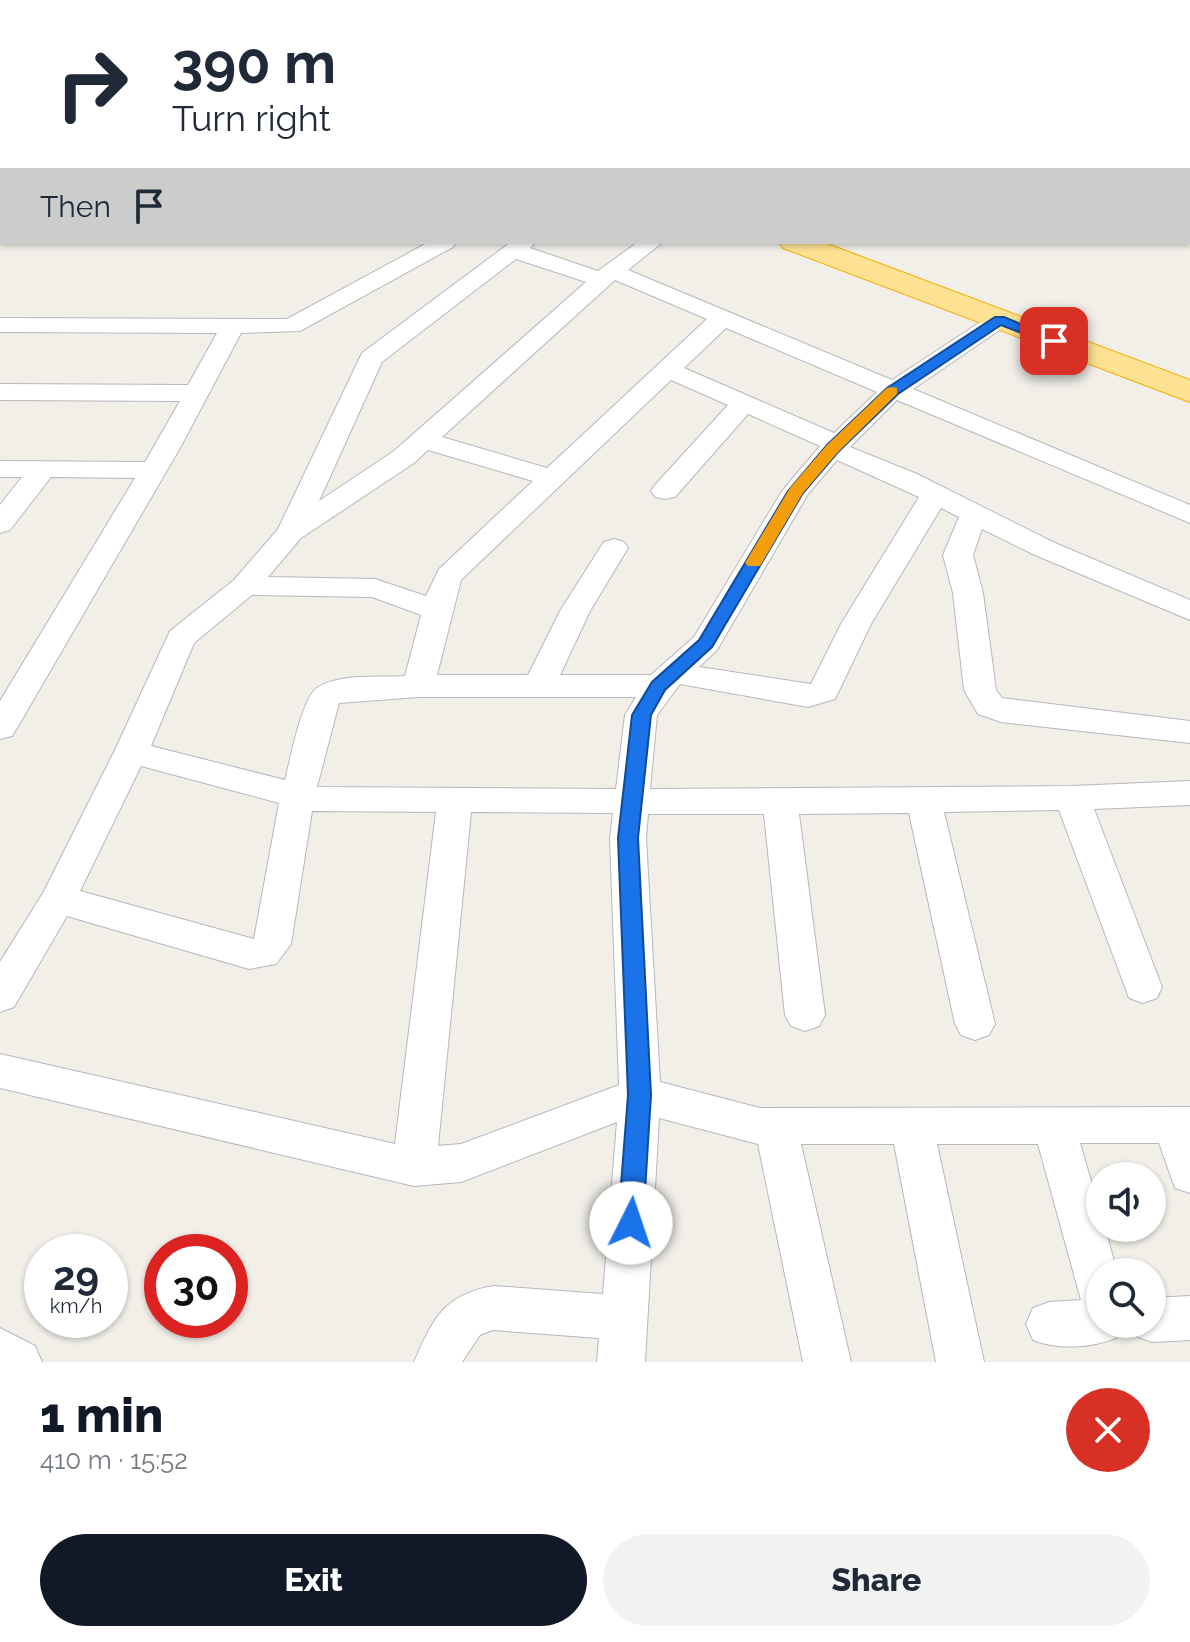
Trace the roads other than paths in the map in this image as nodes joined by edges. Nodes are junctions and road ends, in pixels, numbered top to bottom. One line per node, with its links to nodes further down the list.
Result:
1 (441, 244): 9 (street)
2 (649, 244): 5 (street)
3 (799, 244): 7 (highway)
4 (519, 246): 5 (street); 27 (street)
5 (607, 276): 6 (street); 16 (street)
6 (722, 318): 10 (street); 11 (street)
7 (999, 320): 11 (street); 13 (highway)
8 (0, 325): 9 (street)
9 (233, 325): 14 (street)
10 (666, 369): 15 (street); 21 (street)
11 (892, 391): 17 (street); 25 (street)
12 (0, 392): 14 (street)
13 (1190, 392)
14 (196, 393): 20 (street)
15 (744, 403): 17 (street); 22 (street)
16 (423, 440): 21 (street); 27 (street)
17 (835, 446): 23 (street); 32 (street)
18 (0, 469): 19 (street)
19 (43, 469): 20 (street); 26 (street)
20 (154, 470): 35 (street)
21 (551, 478): 30 (street)
22 (665, 491)
23 (935, 494): 24 (street); 32 (street)
24 (974, 514): 31 (street); 36 (street)
25 (1190, 515)
26 (0, 524)
27 (291, 532): 29 (street)
28 (614, 548): 34 (street)
29 (245, 586): 30 (street); 37 (street)
30 (437, 610): 33 (street)
31 (1190, 611)
32 (667, 680): 34 (street); 43 (street)
33 (418, 686): 34 (street); 41 (street)
34 (539, 686)
35 (0, 728)
36 (1190, 732)
37 (131, 752): 41 (street); 45 (street)
38 (1190, 793): 40 (street)
39 (455, 798): 41 (street); 43 (street); 56 (street)
40 (1072, 798): 42 (street); 46 (street)
41 (297, 799): 45 (street)
42 (924, 800): 44 (street); 49 (street)
43 (631, 801): 44 (street); 51 (street)
44 (780, 802): 48 (street)
45 (58, 899): 47 (street)
46 (1143, 987)
47 (0, 996)
48 (805, 1015)
49 (975, 1024)
50 (0, 1071): 56 (street)
51 (640, 1095): 55 (street); 56 (street); 63 (street)
52 (1054, 1125): 53 (street); 54 (street); 58 (street)
53 (1182, 1125): 57 (street)
54 (912, 1126): 55 (street); 68 (street)
55 (776, 1127): 67 (street)
56 (414, 1167)
57 (1190, 1174)
58 (1091, 1258)
59 (1190, 1318): 60 (street)
60 (1166, 1319)
61 (1086, 1323): 62 (street)
62 (1049, 1324)
63 (622, 1340): 66 (street)
64 (0, 1351): 65 (street)
65 (18, 1362)
66 (438, 1362)
67 (827, 1362)
68 (960, 1362)

